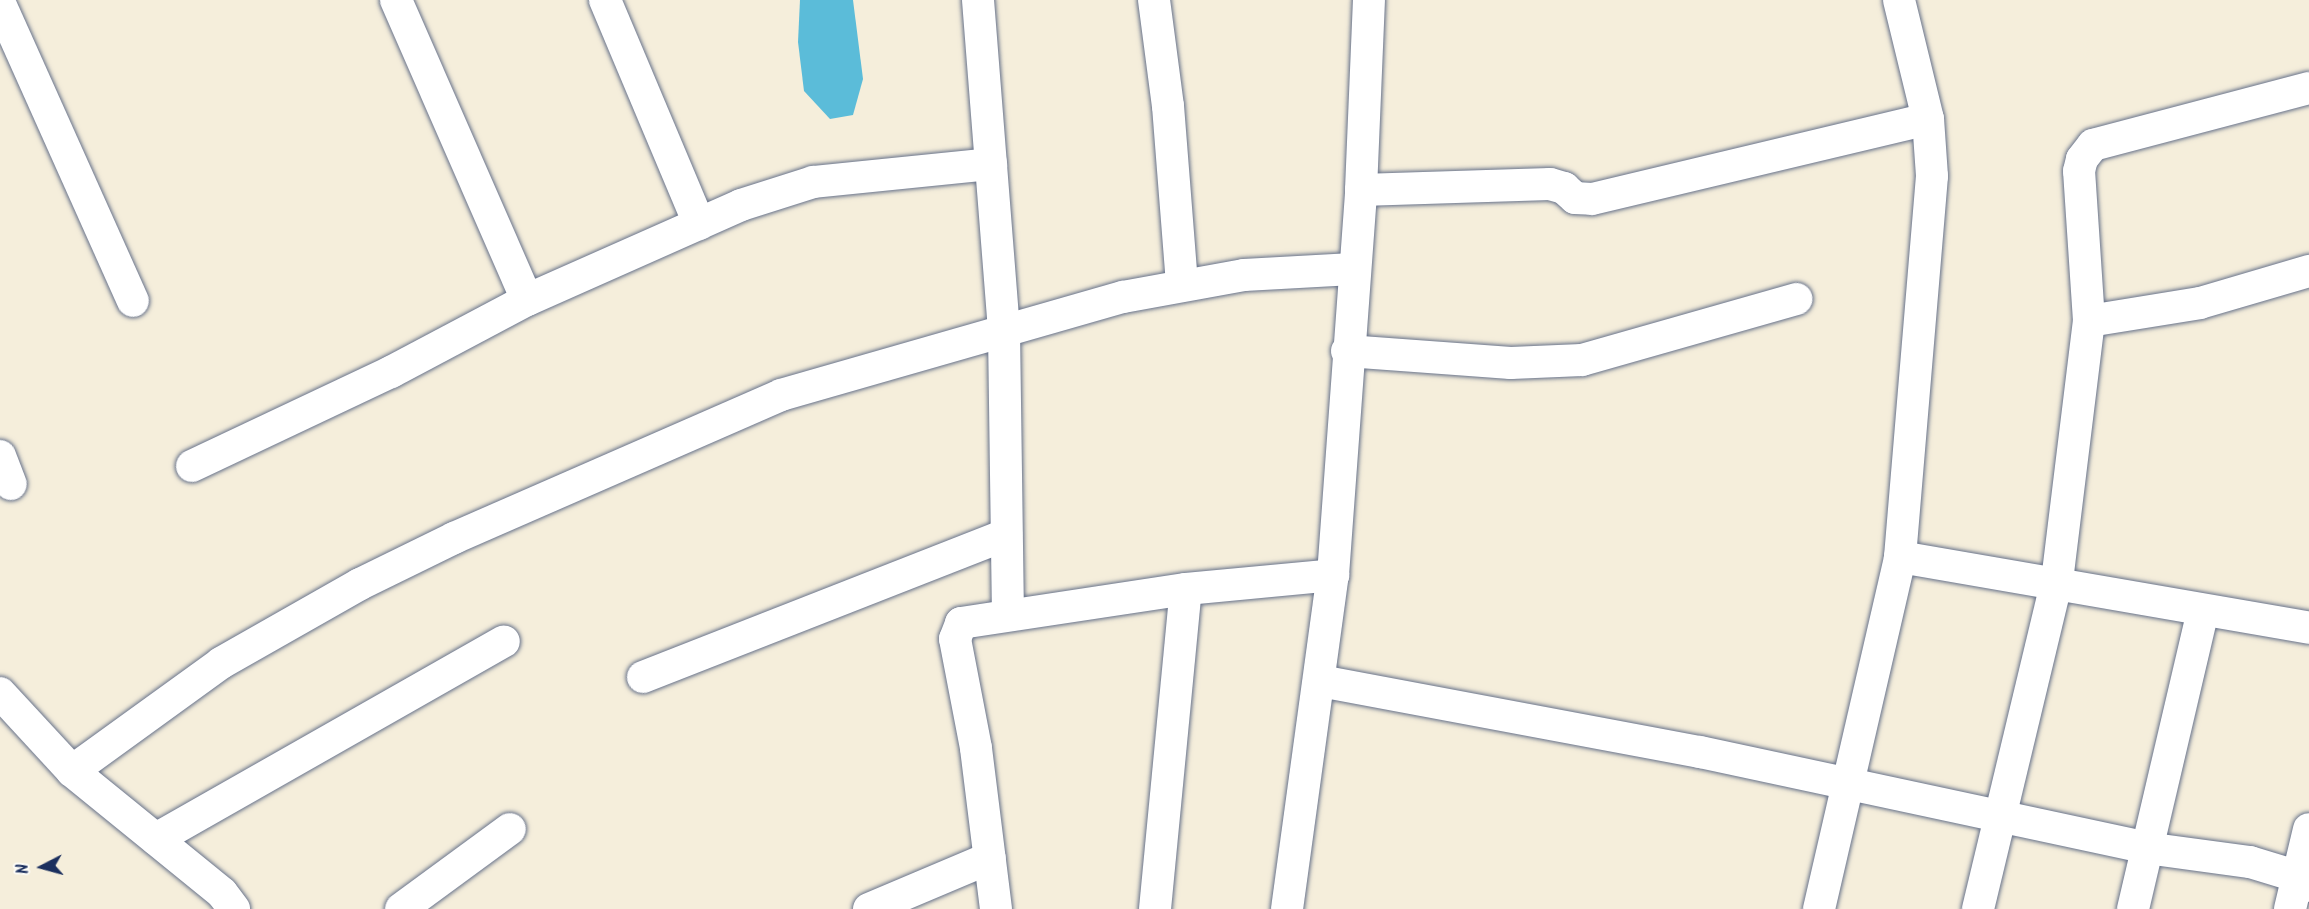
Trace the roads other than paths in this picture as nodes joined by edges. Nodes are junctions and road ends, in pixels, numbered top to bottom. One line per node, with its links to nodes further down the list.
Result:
1 (396, 0): 17 (street)
2 (605, 0): 12 (street)
3 (978, 0): 10 (street)
4 (1154, 0): 15 (street)
5 (1369, 0): 11 (street)
6 (1899, 0): 9 (street)
7 (7, 4): 18 (street)
8 (2309, 88): 19 (street)
9 (1928, 119): 11 (street); 24 (street)
10 (991, 164): 12 (street); 20 (street)
11 (1361, 190): 13 (street)
12 (699, 224): 17 (street)
13 (1353, 269): 15 (street); 21 (street)
14 (2309, 271): 19 (street)
15 (1182, 284): 20 (street)
16 (1797, 299): 21 (street)
17 (527, 300): 22 (street)
18 (133, 301)
19 (2089, 321): 26 (street)
20 (1004, 331): 23 (street); 35 (street)
21 (1347, 351): 25 (street)
22 (192, 466)
23 (1006, 535): 29 (street); 32 (street)
24 (1900, 557): 26 (street); 36 (street)
25 (1333, 575): 27 (street); 33 (street)
26 (2056, 581): 28 (street); 37 (street)
27 (1186, 589): 29 (street); 48 (street)
28 (2203, 610): 30 (street); 41 (street)
29 (1008, 613): 42 (street)
30 (2309, 628)
31 (504, 641): 40 (street)
32 (643, 676)
33 (1320, 681): 36 (street); 49 (street)
34 (0, 693): 35 (street)
35 (72, 771): 40 (street)
36 (1850, 783): 37 (street); 50 (street)
37 (1999, 814): 41 (street); 51 (street)
38 (510, 829): 45 (street)
39 (2309, 830): 43 (street)
40 (156, 839): 44 (street)
41 (2146, 848): 43 (street); 52 (street)
42 (990, 858): 46 (street); 47 (street)
43 (2303, 881): 53 (street)
44 (234, 909)
45 (401, 909)
46 (869, 909)
47 (996, 909)
48 (1155, 909)
49 (1287, 909)
50 (1820, 909)
51 (1978, 909)
52 (2133, 909)
53 (2290, 909)

